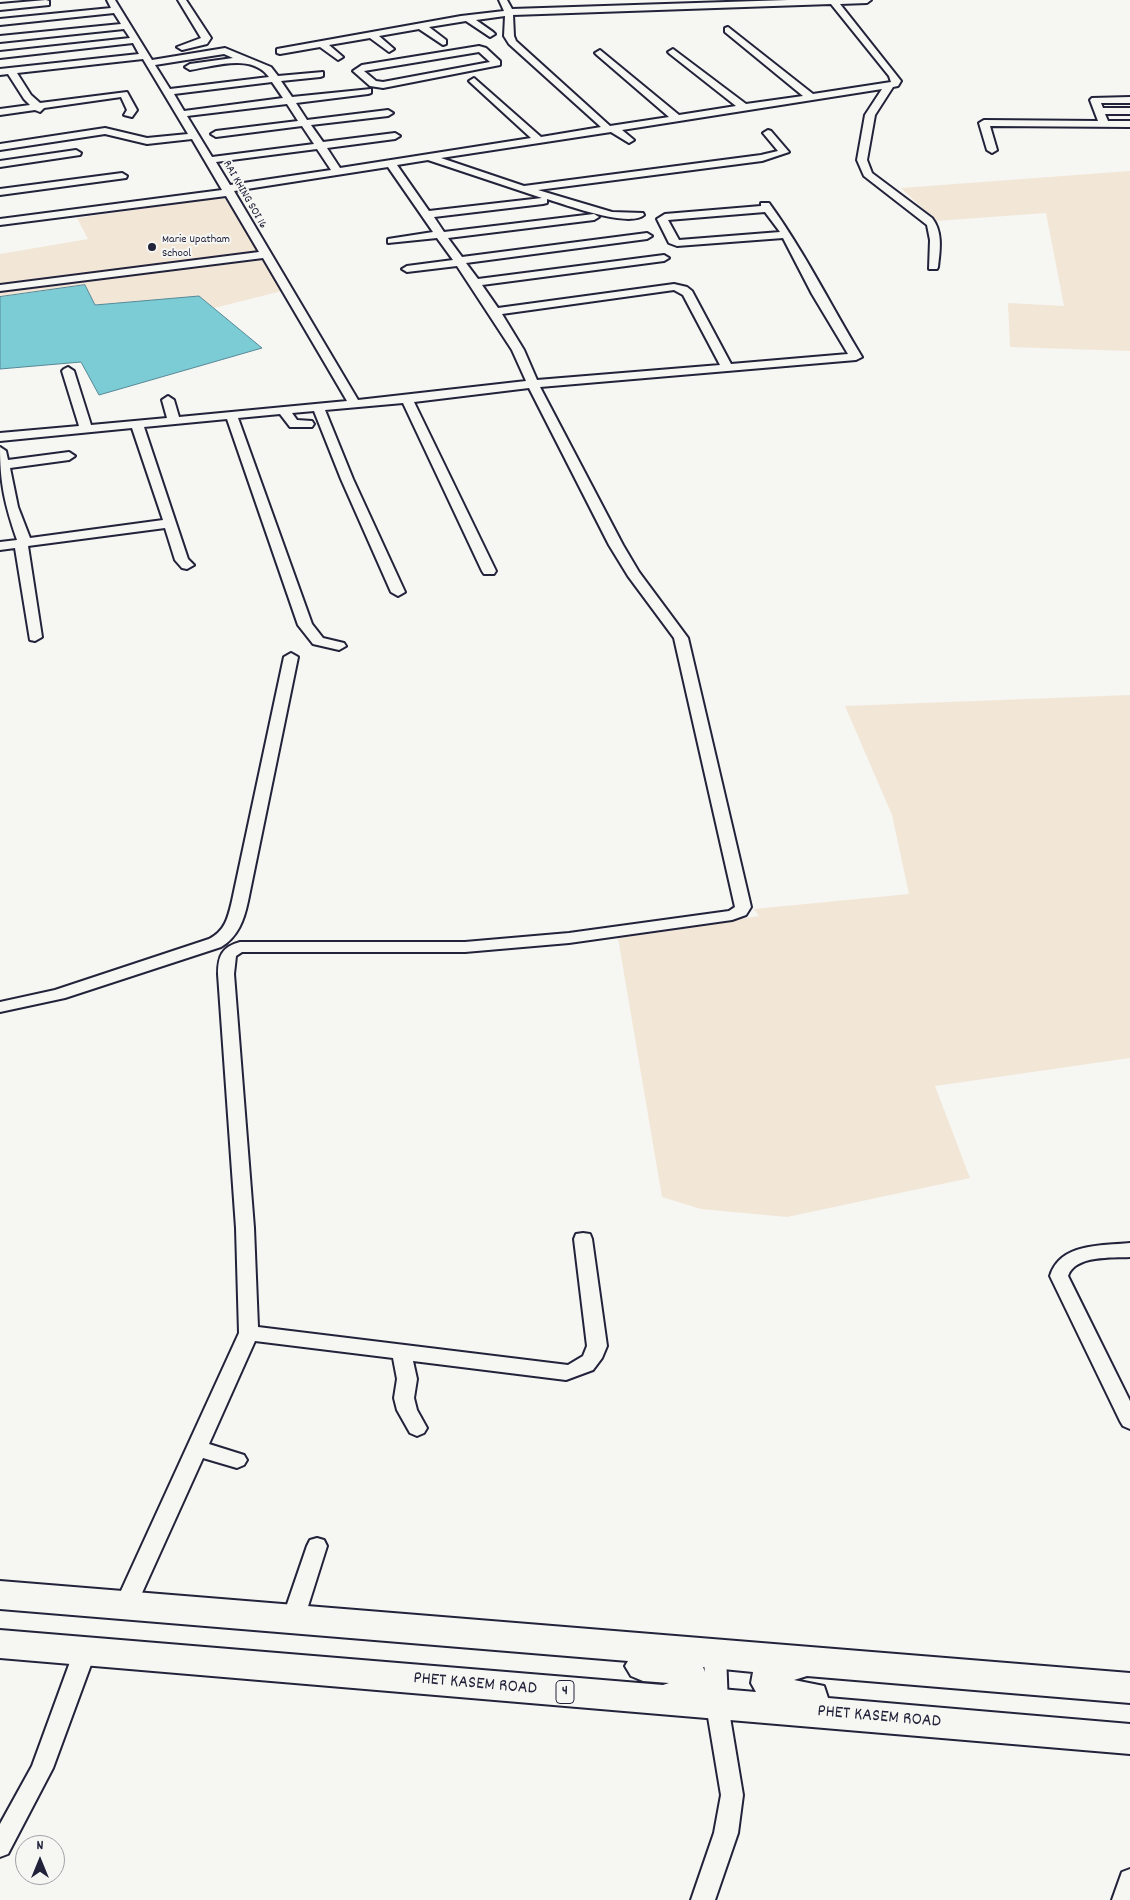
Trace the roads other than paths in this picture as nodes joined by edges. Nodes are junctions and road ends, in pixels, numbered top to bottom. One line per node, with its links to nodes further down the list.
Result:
1 (111, 0): 8 (street, RAI KHING SOI 16)
2 (182, 0): 29 (street)
3 (503, 0): 9 (street)
4 (867, 0): 6 (street)
5 (46, 2): 7 (street)
6 (831, 2): 9 (street); 37 (street)
7 (0, 7)
8 (117, 10): 11 (street); 12 (street, RAI KHING SOI 16)
9 (509, 12): 10 (street); 23 (street)
10 (468, 18): 13 (street); 15 (street)
11 (0, 22)
12 (127, 26): 17 (street); 18 (street, RAI KHING SOI 16)
13 (421, 26): 16 (street); 19 (street)
14 (728, 30): 40 (street)
15 (490, 34)
16 (372, 35): 20 (street); 21 (street)
17 (0, 39)
18 (136, 40): 26 (street); 29 (street, RAI KHING SOI 16)
19 (443, 42)
20 (322, 44): 22 (street); 27 (street)
21 (390, 49)
22 (280, 51)
23 (513, 52): 28 (street); 56 (street)
24 (673, 52): 44 (street)
25 (600, 53): 51 (street)
26 (0, 56)
27 (338, 57)
28 (491, 57): 28 (street)
29 (146, 58): 30 (street); 32 (street); 39 (street, RAI KHING SOI 16)
30 (246, 59): 31 (street); 35 (street)
31 (182, 68)
32 (11, 71): 33 (street); 43 (street)
33 (0, 72)
34 (320, 74): 35 (street)
35 (275, 80): 39 (street); 41 (street)
36 (474, 81): 62 (street)
37 (889, 86): 40 (street); 90 (street)
38 (368, 91): 41 (street)
39 (167, 92): 49 (street, RAI KHING SOI 16)
40 (812, 98): 44 (street)
41 (289, 100): 49 (street); 52 (street)
42 (1130, 100): 45 (street)
43 (37, 108): 47 (street); 50 (street)
44 (745, 108): 51 (street)
45 (1099, 111): 46 (street); 53 (street)
46 (1130, 111)
47 (0, 112)
48 (388, 113): 52 (street)
49 (180, 114): 59 (street, RAI KHING SOI 16)
50 (129, 115)
51 (678, 119): 56 (street)
52 (305, 123): 58 (street); 64 (street)
53 (1104, 124): 55 (street); 66 (street)
54 (47, 126): 61 (street)
55 (1129, 127)
56 (610, 128): 62 (street); 63 (street)
57 (768, 133): 76 (street)
58 (216, 134)
59 (195, 136): 61 (street); 70 (street, RAI KHING SOI 16)
60 (395, 136): 64 (street)
61 (58, 138): 65 (street)
62 (538, 139): 69 (street)
63 (629, 140)
64 (322, 146): 70 (street); 72 (street)
65 (0, 147): 75 (street)
66 (992, 150)
67 (76, 153): 68 (street)
68 (60, 155): 73 (street); 75 (street)
69 (427, 157): 71 (street); 76 (street)
70 (210, 160): 77 (street, RAI KHING SOI 16)
71 (390, 163): 72 (street); 79 (street)
72 (338, 172): 77 (street)
73 (74, 176)
74 (122, 176): 75 (street)
75 (4, 177)
76 (522, 189): 80 (street)
77 (228, 190): 82 (street); 87 (street, RAI KHING SOI 16)
78 (543, 201): 79 (street)
79 (426, 215): 83 (street)
80 (639, 215)
81 (594, 217): 83 (street)
82 (0, 222)
83 (440, 235): 86 (street); 89 (street)
84 (787, 235): 84 (street); 95 (street)
85 (647, 236): 89 (street)
86 (392, 241)
87 (264, 255): 93 (street); 100 (street, RAI KHING SOI 16)
88 (664, 258): 92 (street)
89 (459, 262): 91 (street); 92 (street)
90 (933, 267)
91 (407, 269)
92 (475, 284): 94 (street)
93 (0, 288)
94 (495, 312): 95 (street); 97 (street)
95 (727, 368): 97 (street)
96 (68, 370): 107 (street)
97 (533, 384): 98 (street); 121 (street)
98 (407, 399): 100 (street); 116 (street)
99 (168, 400): 104 (street)
100 (354, 403): 101 (street)
101 (318, 406): 102 (street); 117 (street)
102 (283, 410): 103 (street); 106 (street)
103 (231, 415): 104 (street); 119 (street)
104 (174, 421): 105 (street)
105 (137, 424): 107 (street); 112 (street)
106 (308, 424)
107 (86, 429): 108 (street)
108 (0, 437)
109 (0, 451): 111 (street)
110 (69, 456): 111 (street)
111 (2, 465): 113 (street)
112 (170, 523): 113 (street); 115 (street)
113 (23, 543): 114 (street); 118 (street)
114 (0, 546)
115 (186, 565)
116 (489, 571)
117 (398, 592)
118 (35, 637)
119 (339, 646)
120 (291, 658): 121 (street)
121 (227, 944): 122 (street); 125 (street)
122 (0, 1006)
123 (583, 1239): 126 (street)
124 (1130, 1250): 127 (street)
125 (249, 1333): 126 (street); 129 (street)
126 (401, 1351): 128 (street)
127 (1130, 1421)
128 (417, 1428)
129 (196, 1448): 130 (street); 133 (street)
130 (236, 1460)
131 (317, 1546): 134 (street)
132 (0, 1595): 133 (main road)
133 (126, 1604): 134 (main road)
134 (293, 1619): 135 (main road)
135 (334, 1623): 138 (main road); 141 (main road)
136 (0, 1644): 137 (main road, PHET KASEM ROAD / 4)
137 (85, 1651): 141 (main road, PHET KASEM ROAD / 4); 144 (street)
138 (715, 1654): 139 (main road); 142 (street)
139 (813, 1663): 140 (main road); 143 (main road)
140 (1130, 1688)
141 (661, 1700): 142 (main road, PHET KASEM ROAD / 4)
142 (717, 1705): 143 (main road, PHET KASEM ROAD / 4); 146 (street)
143 (1119, 1738)
144 (0, 1847)
145 (1130, 1879): 147 (street)
146 (704, 1900)
147 (1124, 1900)

